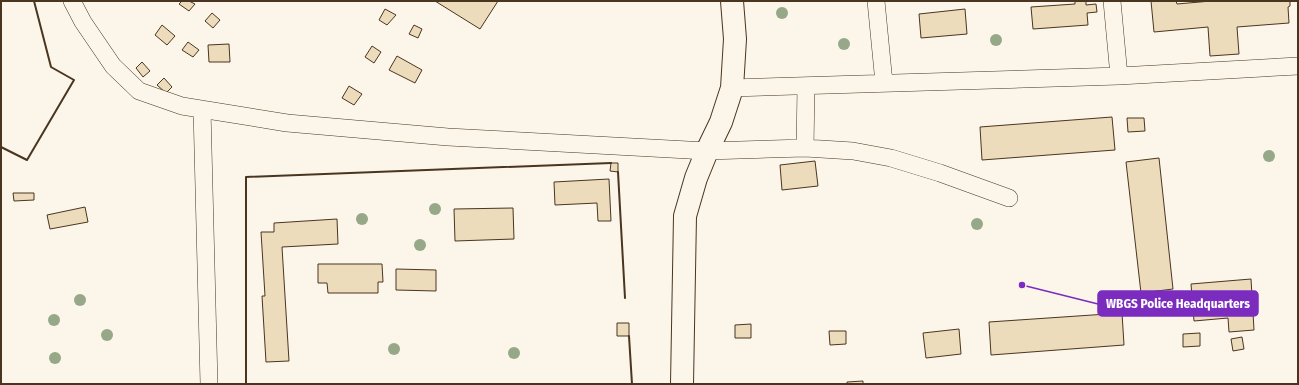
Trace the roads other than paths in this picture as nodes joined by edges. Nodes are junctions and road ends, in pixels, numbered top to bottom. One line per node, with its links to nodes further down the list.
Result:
1 (72, 1): 10 (street)
2 (732, 1): 9 (street)
3 (876, 1): 7 (street)
4 (1112, 1): 6 (street)
5 (1298, 66): 6 (street)
6 (1119, 76): 7 (street)
7 (884, 83): 8 (street)
8 (806, 86): 9 (street); 11 (street)
9 (732, 88): 12 (street)
10 (202, 109): 12 (street); 14 (street)
11 (805, 148): 12 (street); 13 (street)
12 (707, 151): 15 (street)
13 (1008, 198)
14 (209, 384)
15 (682, 384)

